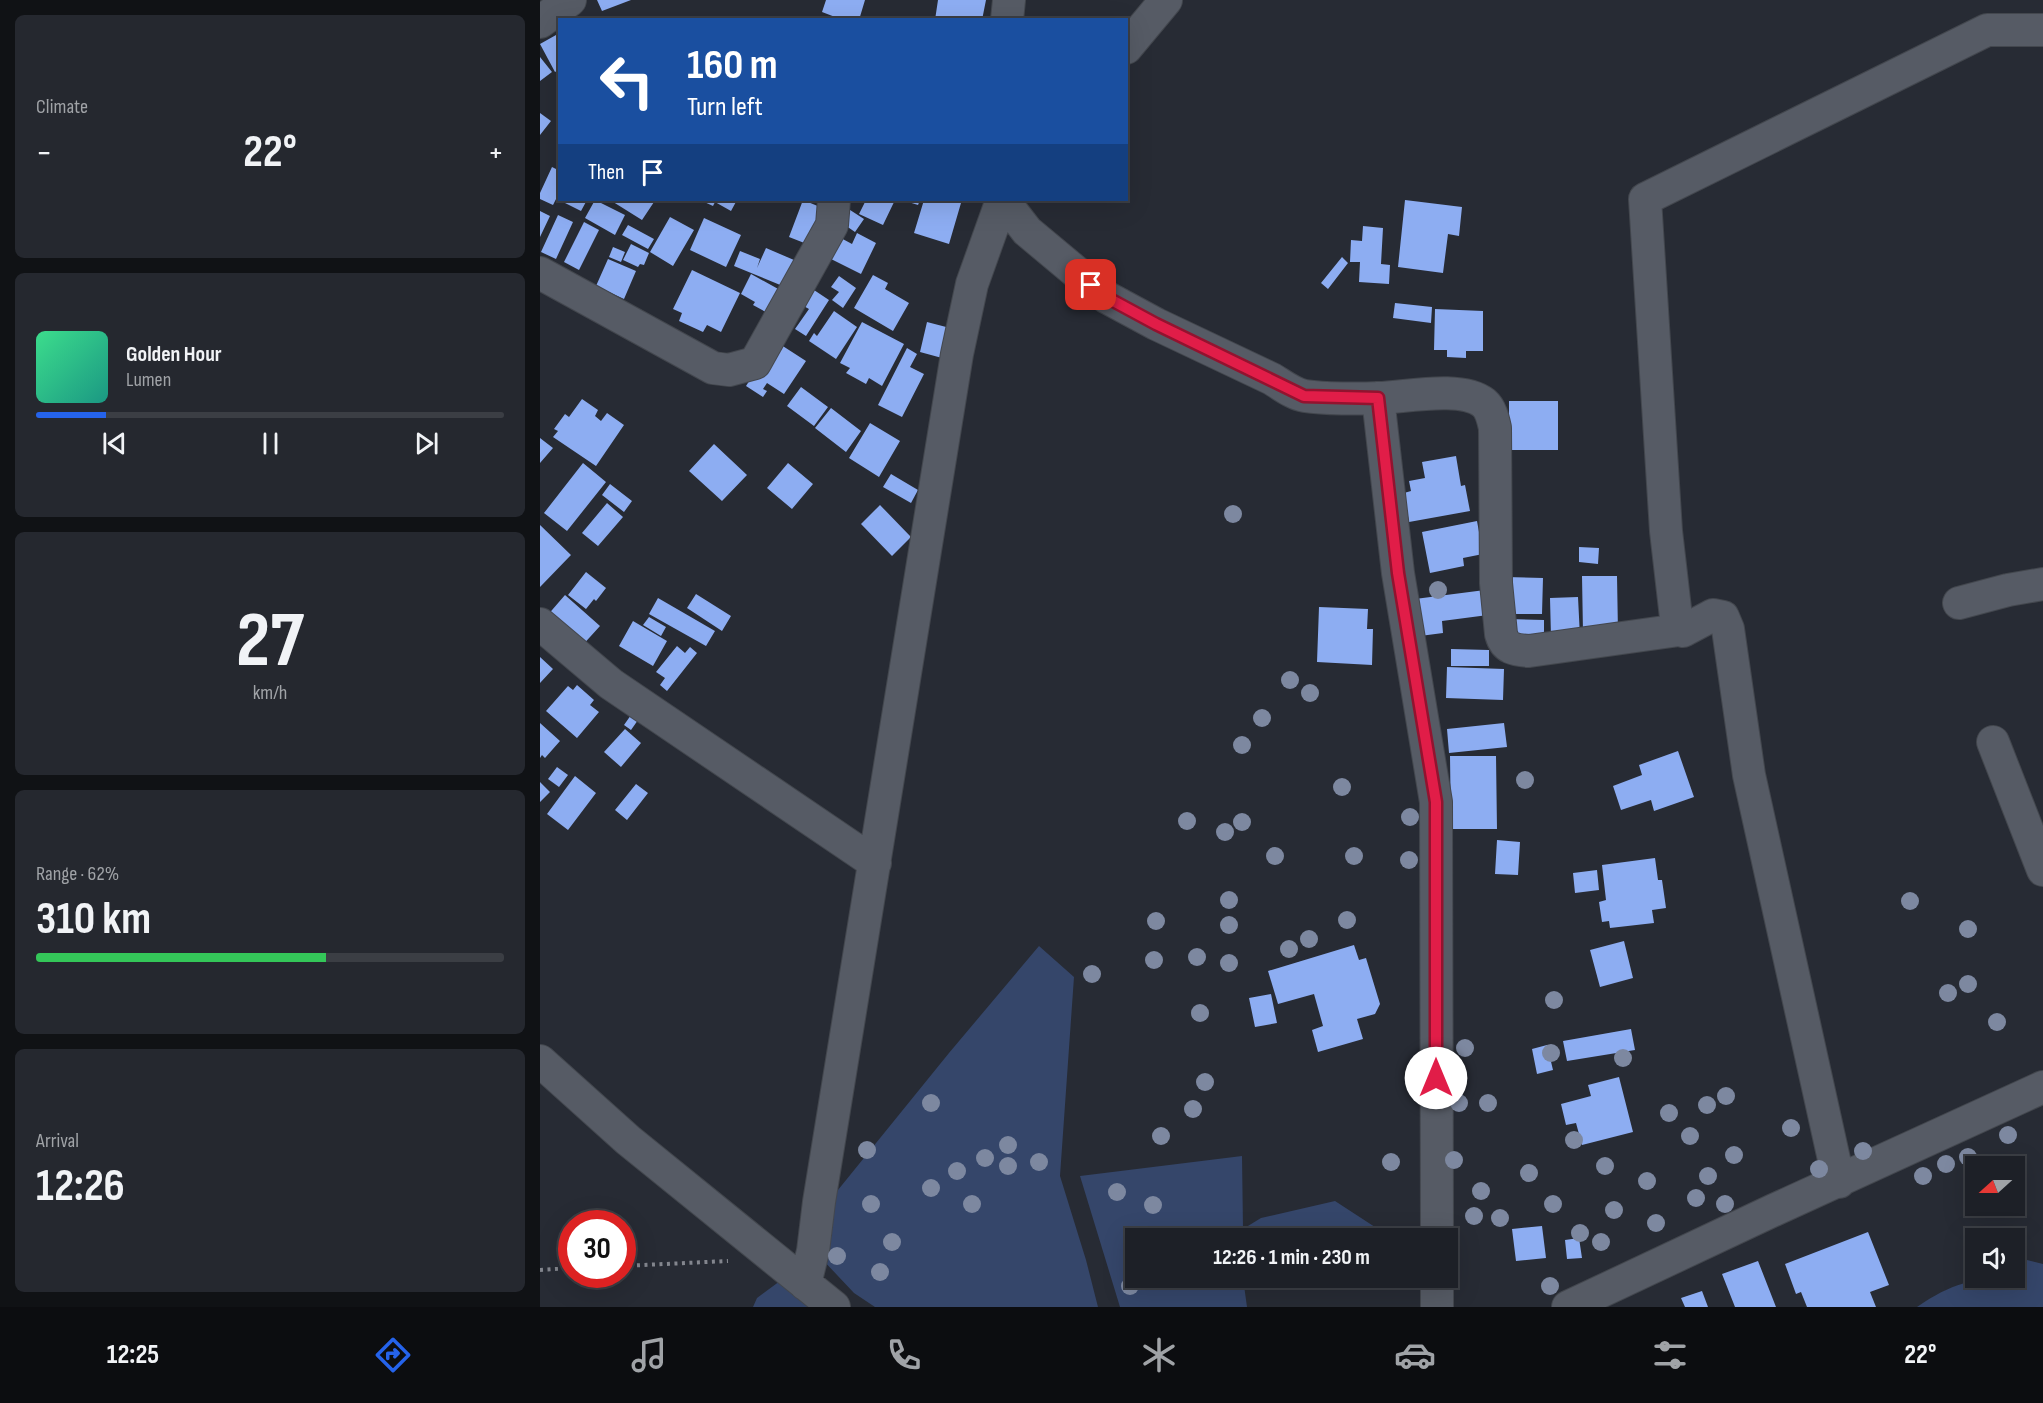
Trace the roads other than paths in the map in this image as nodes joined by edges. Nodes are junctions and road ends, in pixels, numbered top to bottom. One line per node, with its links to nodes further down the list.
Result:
1 (570, 0): 5 (street)
2 (1010, 0): 4 (street)
3 (1166, 0): 7 (street)
4 (1007, 18)
5 (540, 22)
6 (2043, 30): 16 (street)
7 (1128, 46)
8 (834, 201): 11 (street)
9 (1003, 201): 18 (street)
10 (1004, 201): 12 (street)
11 (540, 273)
12 (1378, 398): 16 (street); 23 (street)
13 (2043, 585): 14 (street)
14 (1959, 603)
15 (540, 624): 18 (street)
16 (1679, 630): 22 (street)
17 (1993, 742): 19 (street)
18 (875, 862): 24 (street)
19 (2043, 870)
20 (540, 1061): 24 (street)
21 (2043, 1087): 22 (street)
22 (1839, 1182): 28 (street)
23 (1437, 1228)
24 (805, 1284): 26 (street)
25 (1437, 1288): 27 (street)
26 (834, 1307)
27 (1437, 1307)
28 (1568, 1307)

